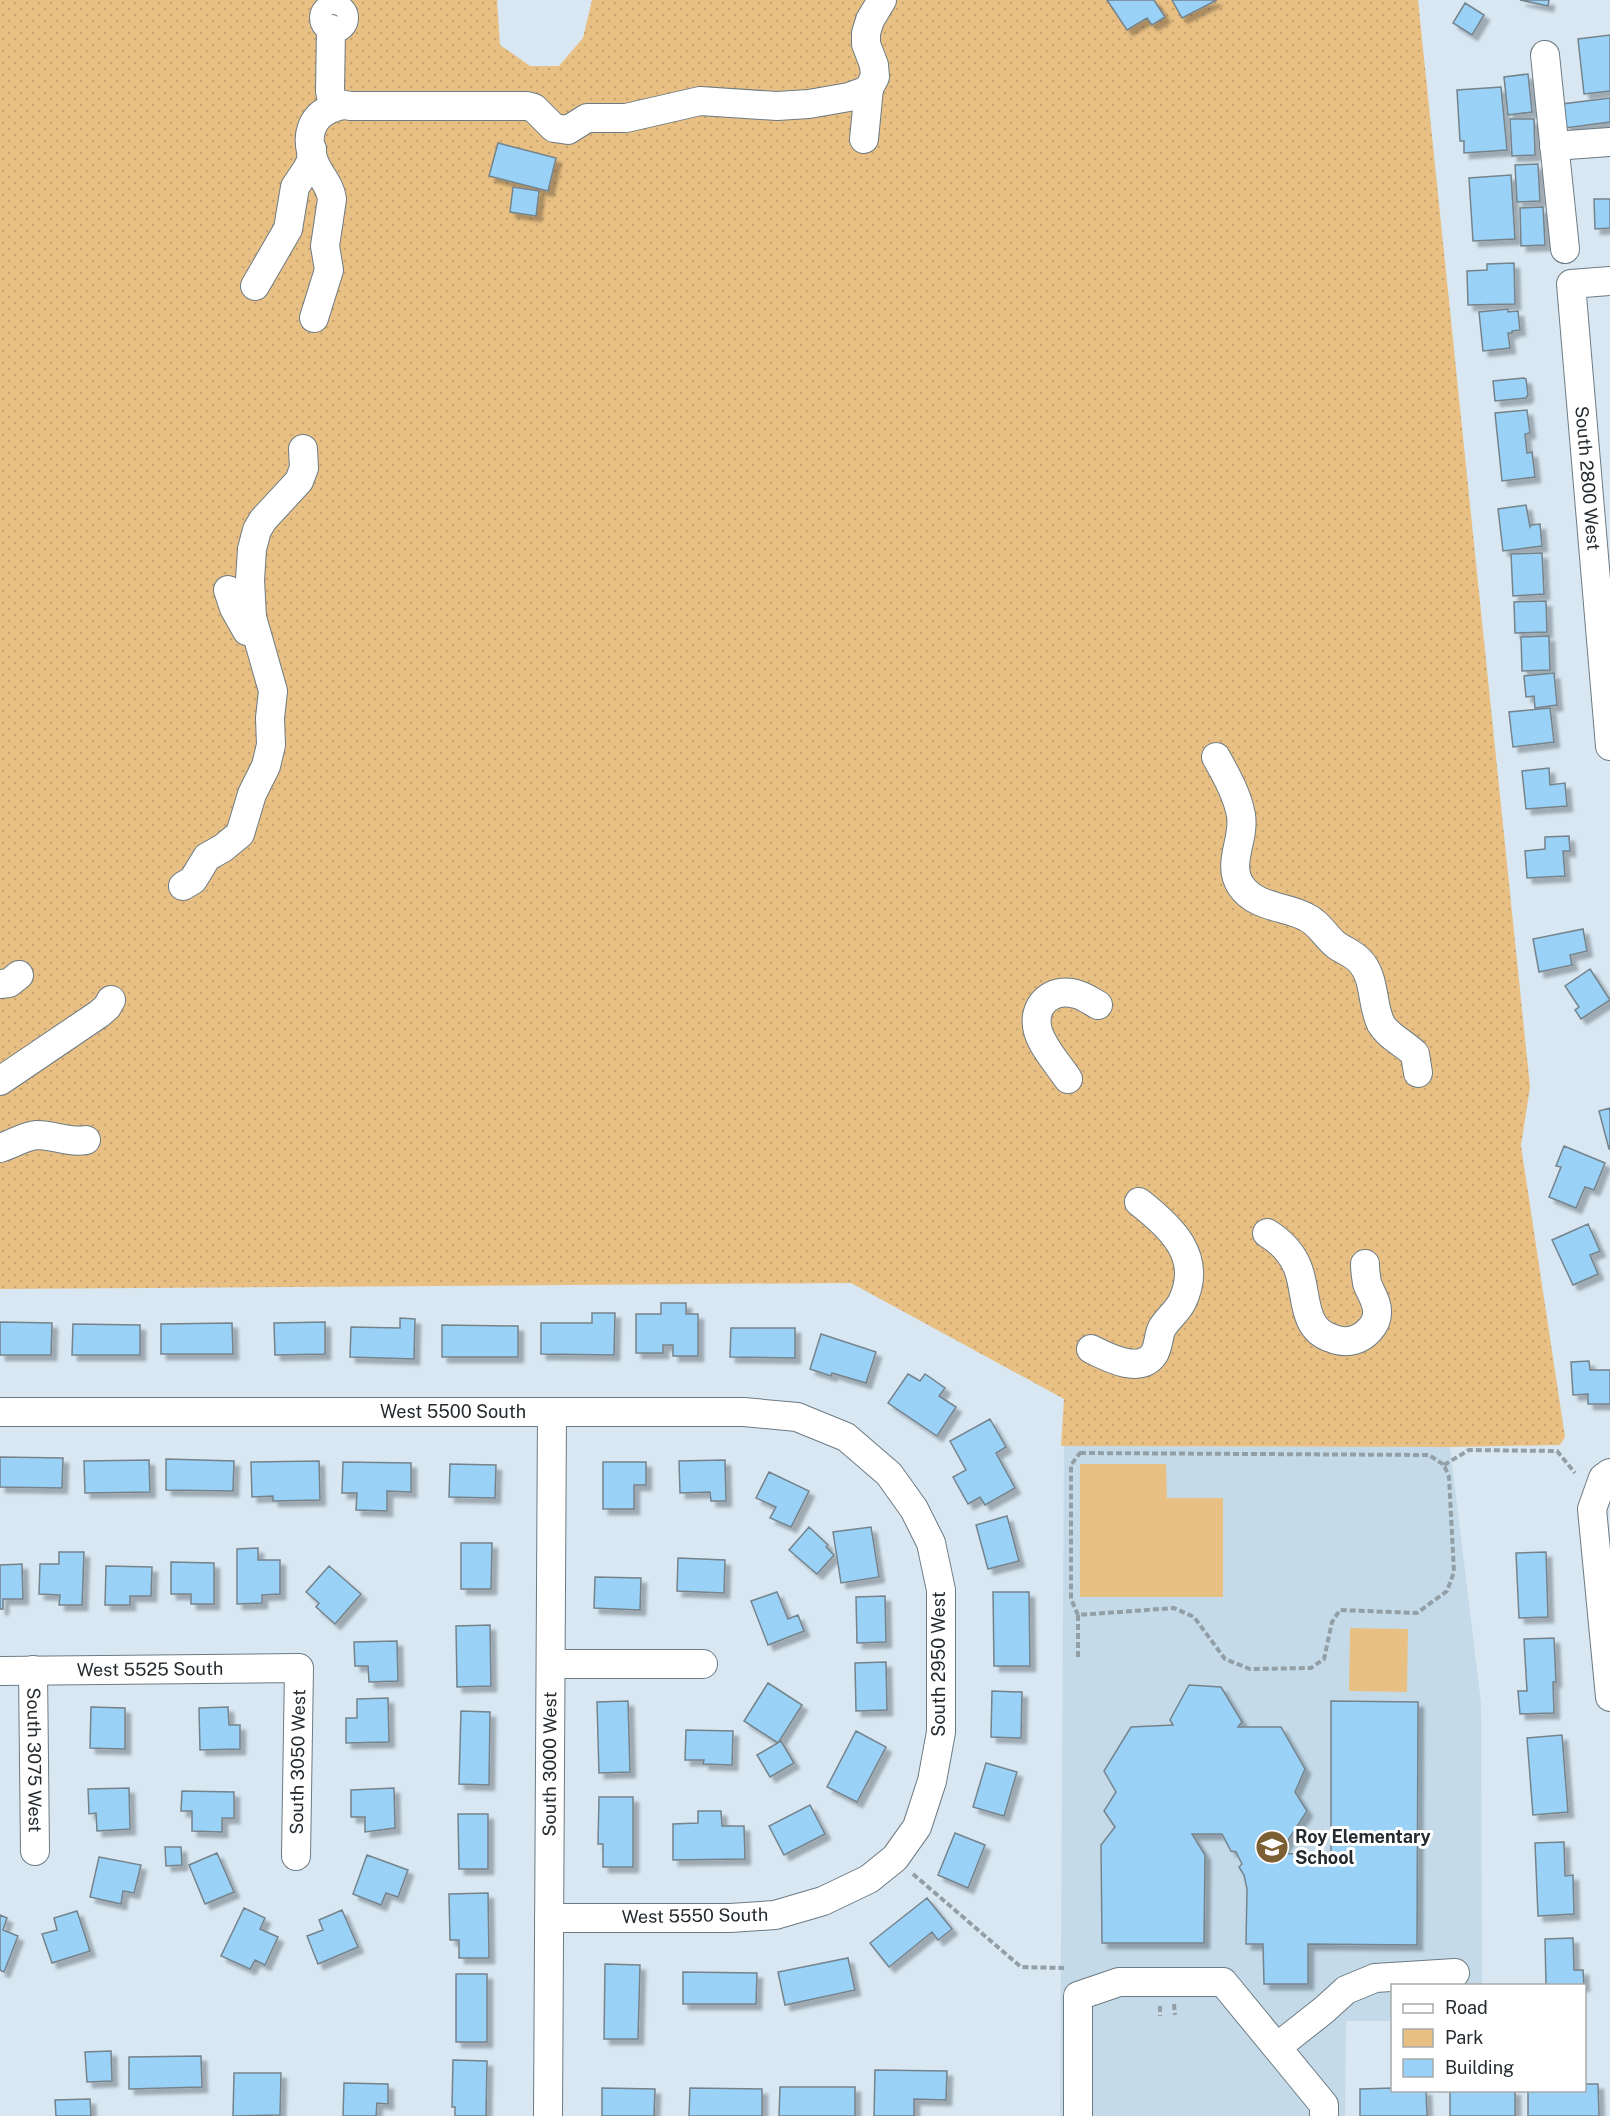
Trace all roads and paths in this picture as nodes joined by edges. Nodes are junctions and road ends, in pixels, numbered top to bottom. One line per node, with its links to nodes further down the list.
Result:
1 (882, 0): 4 (street)
2 (332, 12): 5 (street)
3 (1545, 55): 8 (street)
4 (869, 88): 5 (street); 6 (street)
5 (331, 103): 9 (street)
6 (864, 139)
7 (1610, 142): 8 (street)
8 (1554, 146): 10 (street)
9 (312, 162): 12 (street); 13 (street)
10 (1565, 249)
11 (1610, 281): 15 (street, South 2800 West)
12 (255, 286)
13 (314, 318)
14 (303, 449): 18 (street)
15 (1600, 503): 16 (street, South 2800 West)
16 (1610, 739)
17 (1216, 756): 21 (street)
18 (183, 886)
19 (111, 1000): 23 (street)
20 (1098, 1005): 22 (street)
21 (1418, 1073)
22 (1068, 1079)
23 (0, 1081)
24 (86, 1140): 25 (street)
25 (0, 1148)
26 (1139, 1202): 29 (street)
27 (1267, 1233): 28 (street)
28 (1365, 1264)
29 (1091, 1349)
30 (0, 1412): 31 (street, West 5500 South)
31 (552, 1412): 35 (street, West 5500 South); 38 (street, South 3000 West)
32 (1444, 1465): 33 (path); 36 (path); 36 (path)
33 (1575, 1473)
34 (1610, 1473): 43 (street)
35 (889, 1474): 47 (street, South 2950 West)
36 (1078, 1616): 37 (path)
37 (1078, 1657)
38 (551, 1664): 39 (street); 48 (street, South 3000 West)
39 (702, 1664)
40 (299, 1668): 41 (street, West 5525 South); 45 (street, South 3050 West)
41 (33, 1670): 42 (street, West 5525 South); 44 (street, South 3075 West)
42 (0, 1671)
43 (1610, 1697)
44 (35, 1851)
45 (296, 1856)
46 (908, 1869): 49 (path)
47 (869, 1879): 48 (street, West 5550 South)
48 (549, 1918): 52 (street, South 3000 West)
49 (1064, 1968)
50 (1455, 1973): 51 (street)
51 (1277, 2047): 53 (street); 54 (street)
52 (548, 2116)
53 (1078, 2116)
54 (1324, 2116)

